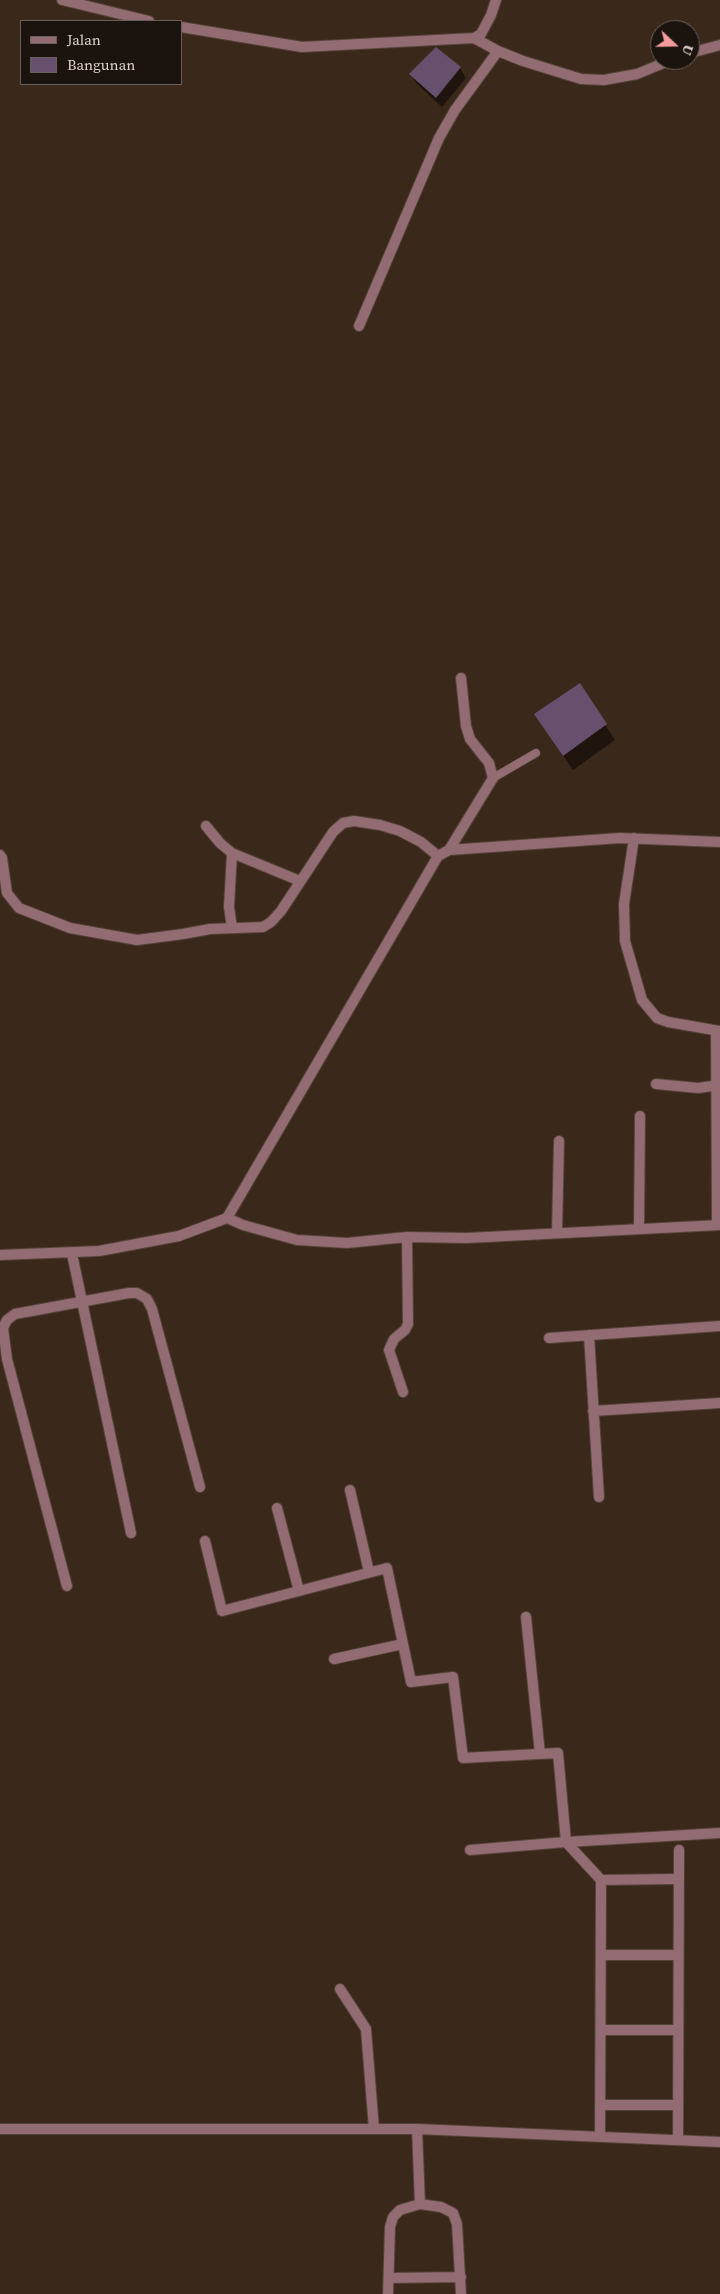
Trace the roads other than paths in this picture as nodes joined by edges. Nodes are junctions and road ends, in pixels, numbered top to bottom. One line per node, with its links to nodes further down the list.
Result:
1 (62, 0): 3 (street)
2 (496, 0): 5 (street)
3 (145, 20)
4 (182, 27): 5 (street)
5 (474, 38): 8 (street)
6 (720, 45): 7 (street)
7 (700, 50)
8 (498, 52): 9 (street); 10 (street)
9 (650, 69)
10 (359, 326)
11 (460, 678): 13 (street)
12 (536, 753): 13 (lane)
13 (493, 778): 17 (street)
14 (206, 826): 18 (street)
15 (634, 838): 16 (street); 17 (street); 23 (street)
16 (720, 842)
17 (449, 850): 20 (street)
18 (232, 853): 21 (street); 22 (street)
19 (0, 855): 22 (street)
20 (438, 856): 21 (street); 28 (street)
21 (300, 881): 22 (street)
22 (232, 928)
23 (718, 1031): 25 (street)
24 (656, 1084): 25 (street)
25 (718, 1085): 29 (street)
26 (640, 1116): 30 (street)
27 (559, 1141): 31 (street)
28 (226, 1218): 32 (street); 33 (street)
29 (718, 1224): 30 (street)
30 (638, 1229): 31 (street)
31 (557, 1233): 32 (street)
32 (408, 1237): 39 (street)
33 (72, 1254): 34 (street); 35 (street)
34 (0, 1255)
35 (82, 1301): 42 (street); 46 (street); 49 (street)
36 (720, 1326): 37 (street)
37 (588, 1335): 38 (street); 41 (street)
38 (549, 1338)
39 (403, 1392)
40 (720, 1403): 41 (street)
41 (593, 1411): 44 (street)
42 (200, 1487)
43 (350, 1490): 48 (street)
44 (599, 1497)
45 (277, 1508): 50 (street)
46 (131, 1533)
47 (204, 1541): 50 (street)
48 (369, 1572): 50 (street); 52 (street)
49 (67, 1586)
50 (299, 1591)
51 (526, 1617): 54 (street)
52 (403, 1644): 53 (street); 54 (street)
53 (334, 1658)
54 (540, 1754): 56 (street)
55 (720, 1833): 56 (street)
56 (566, 1842): 57 (street); 60 (street)
57 (470, 1850)
58 (679, 1850): 72 (street)
59 (673, 1879): 60 (street)
60 (601, 1880): 61 (street)
61 (601, 1955): 62 (street); 64 (street)
62 (673, 1955)
63 (340, 1990): 69 (street)
64 (601, 2030): 65 (street); 66 (street)
65 (674, 2030)
66 (600, 2105): 67 (street); 71 (street)
67 (672, 2105)
68 (0, 2129): 69 (street)
69 (374, 2129): 70 (street)
70 (417, 2129): 71 (street); 74 (street)
71 (600, 2137): 72 (street)
72 (678, 2140): 73 (street)
73 (720, 2142)
74 (420, 2204): 75 (street); 76 (street)
75 (460, 2277): 76 (street); 78 (street)
76 (389, 2278): 77 (street)
77 (388, 2294)
78 (461, 2294)

